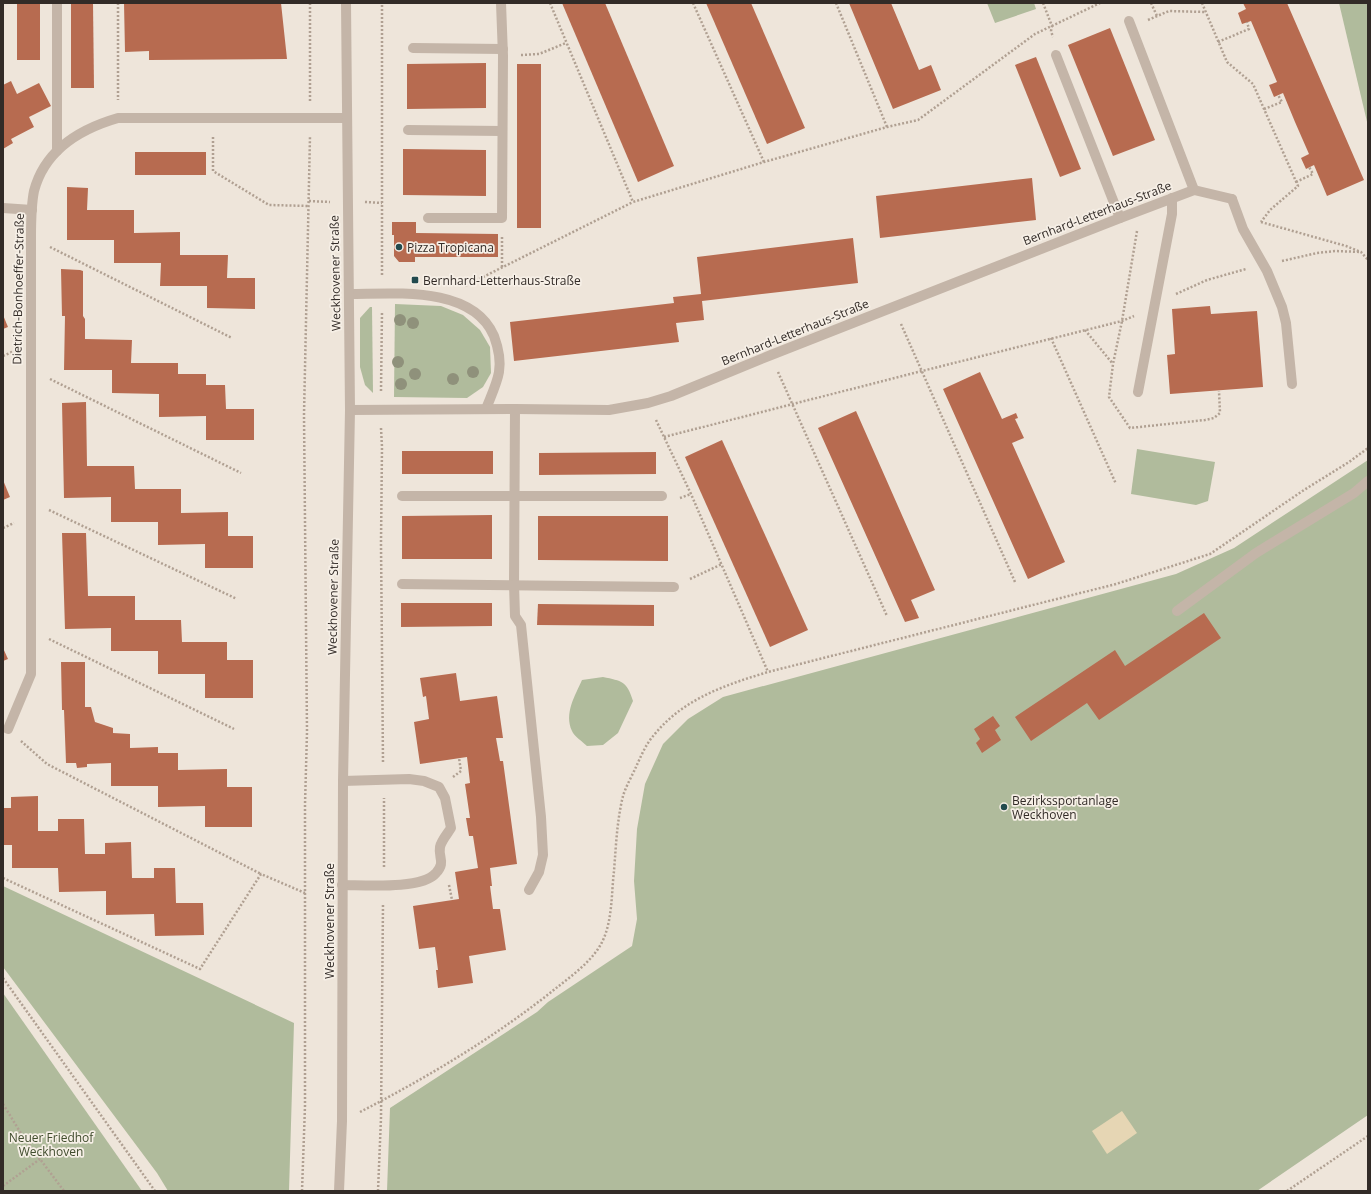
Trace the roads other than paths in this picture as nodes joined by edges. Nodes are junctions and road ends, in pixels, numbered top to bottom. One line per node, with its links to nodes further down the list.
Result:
1 (57, 3): 11 (street)
2 (346, 3): 8 (street, Weckhovener Straße)
3 (501, 3): 6 (street)
4 (1130, 24): 12 (street)
5 (412, 48): 6 (street)
6 (503, 53): 10 (street)
7 (1056, 55): 17 (street)
8 (347, 118): 11 (street, Dietrich-Bonhoeffer-Straße); 18 (street, Weckhovener Straße)
9 (408, 130): 10 (street)
10 (502, 131): 16 (street)
11 (57, 151): 15 (street, Dietrich-Bonhoeffer-Straße)
12 (1194, 190): 13 (street, Bernhard-Letterhaus-Straße); 19 (street)
13 (1172, 198): 17 (street, Bernhard-Letterhaus-Straße); 20 (street)
14 (3, 208): 15 (street)
15 (32, 210): 32 (street, Dietrich-Bonhoeffer-Straße)
16 (428, 218)
17 (1120, 218): 22 (street, Bernhard-Letterhaus-Straße)
18 (349, 294): 21 (street); 23 (street, Weckhovener Straße)
19 (1292, 384)
20 (1138, 392)
21 (486, 409): 22 (street, Bernhard-Letterhaus-Straße); 23 (street, Bernhard-Letterhaus-Straße)
22 (514, 409): 26 (street)
23 (350, 410): 33 (street, Weckhovener Straße)
24 (1368, 481): 31 (street)
25 (402, 496): 26 (street)
26 (514, 496): 27 (street); 29 (street)
27 (662, 496)
28 (402, 584): 29 (street)
29 (514, 584): 30 (street); 35 (street)
30 (674, 587)
31 (1177, 611)
32 (8, 729)
33 (343, 781): 34 (street, Weckhovener Straße); 34 (street)
34 (342, 885): 36 (street, Weckhovener Straße)
35 (528, 890)
36 (339, 1191)

